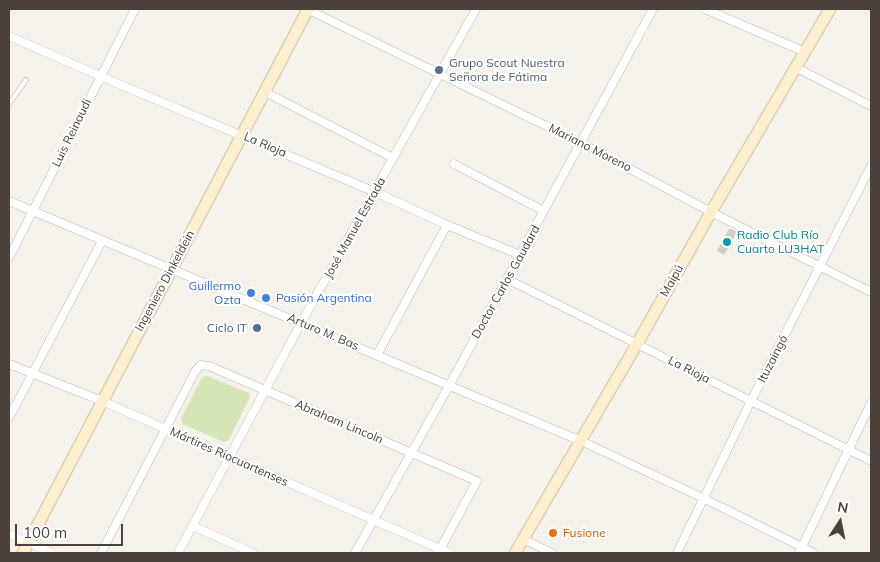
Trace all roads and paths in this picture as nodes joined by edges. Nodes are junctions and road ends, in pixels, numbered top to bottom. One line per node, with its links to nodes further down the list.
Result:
1 (135, 9): 11 (street, Luis Reinaudi)
2 (308, 9): 10 (street, Mariano Moreno); 13 (main road, Ingeniero Dinkeldein)
3 (476, 9): 10 (street, José Manuel Estrada)
4 (653, 9): 17 (street, Doctor Carlos Gaudard)
5 (705, 9): 8 (street)
6 (830, 9): 8 (main road, Maipú)
7 (9, 36): 11 (street, La Rioja)
8 (805, 52): 9 (main road, Maipú)
9 (797, 68): 15 (street); 25 (main road, Maipú)
10 (441, 73): 17 (street, Mariano Moreno); 18 (street, José Manuel Estrada)
11 (100, 76): 16 (street, La Rioja); 23 (street, Luis Reinaudi)
12 (26, 80): 14 (lane)
13 (265, 92): 16 (main road, Ingeniero Dinkeldein); 18 (street)
14 (9, 104)
15 (871, 106)
16 (243, 136): 21 (street, La Rioja); 31 (main road, Ingeniero Dinkeldein)
17 (581, 143): 24 (street, Doctor Carlos Gaudard); 25 (street, Mariano Moreno)
18 (393, 158): 21 (street, José Manuel Estrada)
19 (454, 164): 24 (street)
20 (871, 166): 30 (street, Ituzaingó)
21 (375, 192): 26 (street, La Rioja); 34 (street, José Manuel Estrada)
22 (9, 201): 23 (street, Arturo M. Bas)
23 (34, 211): 27 (street, Arturo M. Bas); 29 (street, Luis Reinaudi)
24 (544, 211): 28 (street, Doctor Carlos Gaudard)
25 (711, 212): 30 (street, Mariano Moreno); 35 (main road, Maipú)
26 (447, 226): 28 (street, La Rioja); 36 (street)
27 (102, 241): 31 (street, Arturo M. Bas); 38 (street)
28 (520, 255): 32 (street, Doctor Carlos Gaudard)
29 (9, 258)
30 (821, 267): 33 (street, Mariano Moreno); 42 (street, Ituzaingó)
31 (171, 269): 34 (street, Arturo M. Bas); 41 (main road, Ingeniero Dinkeldein)
32 (507, 279): 35 (street, La Rioja); 39 (street, Doctor Carlos Gaudard)
33 (871, 292)
34 (302, 323): 36 (street, Arturo M. Bas); 40 (street, José Manuel Estrada)
35 (638, 344): 42 (street, La Rioja); 46 (main road, Maipú)
36 (376, 356): 39 (street, Arturo M. Bas)
37 (9, 364): 38 (street, Mártires Riocuartenses)
38 (31, 373): 41 (street, Mártires Riocuartenses); 44 (street)
39 (449, 386): 46 (street, Arturo M. Bas); 48 (street, Doctor Carlos Gaudard)
40 (267, 391): 45 (street, Abraham Lincoln); 48 (street, Abraham Lincoln); 49 (street, José Manuel Estrada)
41 (102, 401): 45 (street, Mártires Riocuartenses); 56 (main road, Ingeniero Dinkeldein)
42 (751, 401): 47 (street, La Rioja); 51 (street, Ituzaingó)
43 (871, 403): 47 (street)
44 (9, 418)
45 (166, 428): 49 (street, Mártires Riocuartenses); 60 (street)
46 (581, 441): 51 (street, Arturo M. Bas); 55 (main road, Maipú)
47 (849, 450): 50 (street, La Rioja); 57 (street)
48 (411, 454): 52 (street, Doctor Carlos Gaudard); 58 (street, Abraham Lincoln)
49 (230, 457): 52 (street, Mártires Riocuartenses); 53 (street, José Manuel Estrada)
50 (871, 461)
51 (703, 498): 57 (street, Arturo M. Bas); 67 (street, Ituzaingó)
52 (374, 520): 58 (street, Mártires Riocuartenses); 63 (street, Doctor Carlos Gaudard)
53 (193, 526): 61 (street, José Manuel Estrada); 62 (street)
54 (9, 534): 56 (street)
55 (523, 539): 65 (main road, Maipú); 66 (street)
56 (26, 548): 59 (street)
57 (800, 550): 68 (street, Arturo M. Bas)
58 (440, 551): 64 (street, Mártires Riocuartenses)
59 (52, 553)
60 (101, 553)
61 (178, 553)
62 (253, 553)
63 (355, 553)
64 (449, 553)
65 (515, 553)
66 (552, 553)
67 (677, 553)
68 (814, 553)

